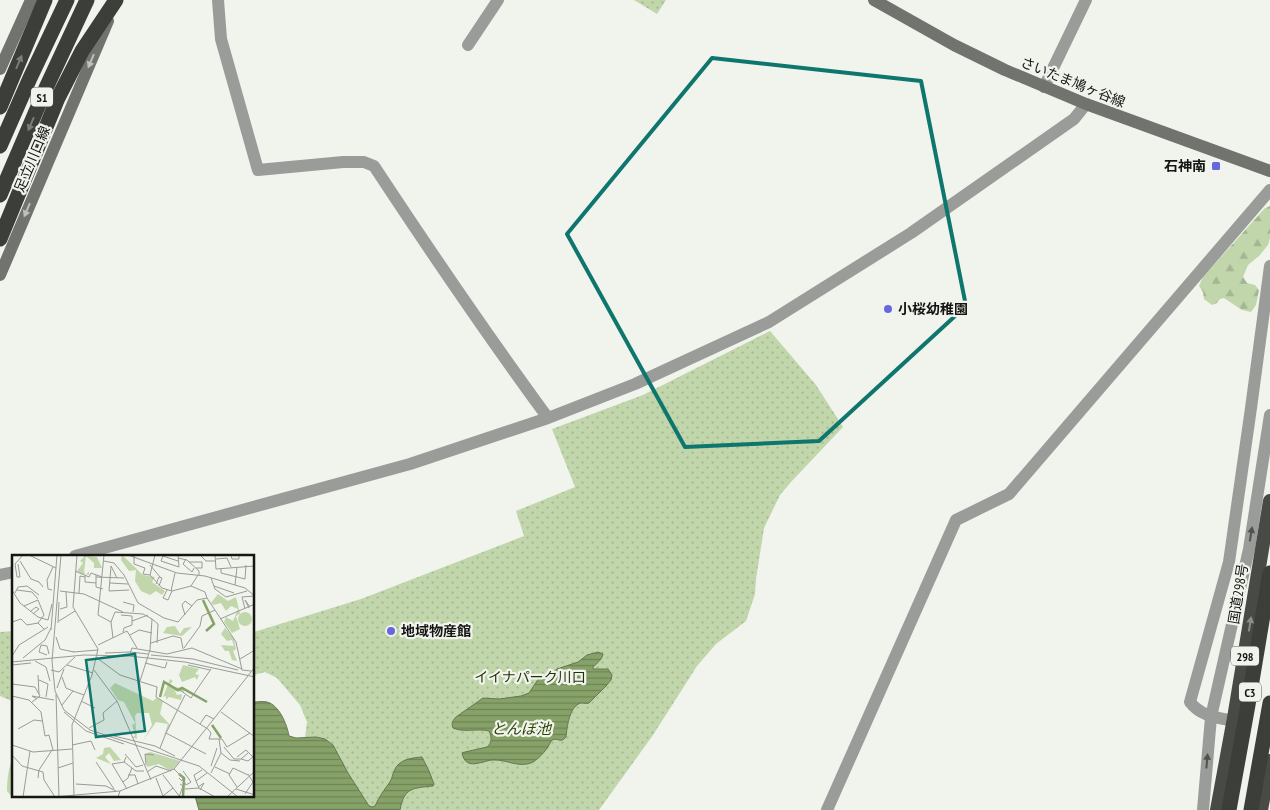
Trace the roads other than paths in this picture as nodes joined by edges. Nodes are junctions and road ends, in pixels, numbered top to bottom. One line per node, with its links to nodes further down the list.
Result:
1 (31, 0): 11 (main road)
2 (45, 0): 14 (highway, one-way to 2)
3 (67, 0): 15 (highway, S1)
4 (87, 0): 18 (highway, S1, one-way to 18)
5 (116, 0): 19 (highway); 21 (main road, 足立川口線, one-way to 21)
6 (218, 0): 23 (street)
7 (498, 0): 10 (street)
8 (874, 0): 12 (main road, さいたま鳩ヶ谷線)
9 (1086, 0): 12 (street)
10 (468, 45)
11 (0, 69)
12 (1044, 87): 13 (main road, さいたま鳩ヶ谷線)
13 (1086, 104): 16 (main road, さいたま鳩ヶ谷線); 23 (street)
14 (0, 107)
15 (0, 146)
16 (1270, 172)
17 (1270, 190): 32 (street)
18 (0, 195)
19 (0, 239)
20 (1270, 266): 28 (street)
21 (0, 275)
22 (1270, 415): 28 (street, one-way to 22)
23 (548, 418): 25 (street)
24 (1270, 501): 34 (highway, 国道298号 / 298, one-way to 24)
25 (79, 555)
26 (1270, 573): 35 (highway, C3)
27 (1270, 704): 36 (highway, C3)
28 (1211, 717): 29 (street); 33 (street, one-way to 28)
29 (1229, 720)
30 (1270, 756): 37 (highway)
31 (1270, 761): 38 (highway)
32 (827, 810)
33 (1203, 810)
34 (1217, 810)
35 (1228, 810)
36 (1251, 810)
37 (1255, 810)
38 (1261, 810)

